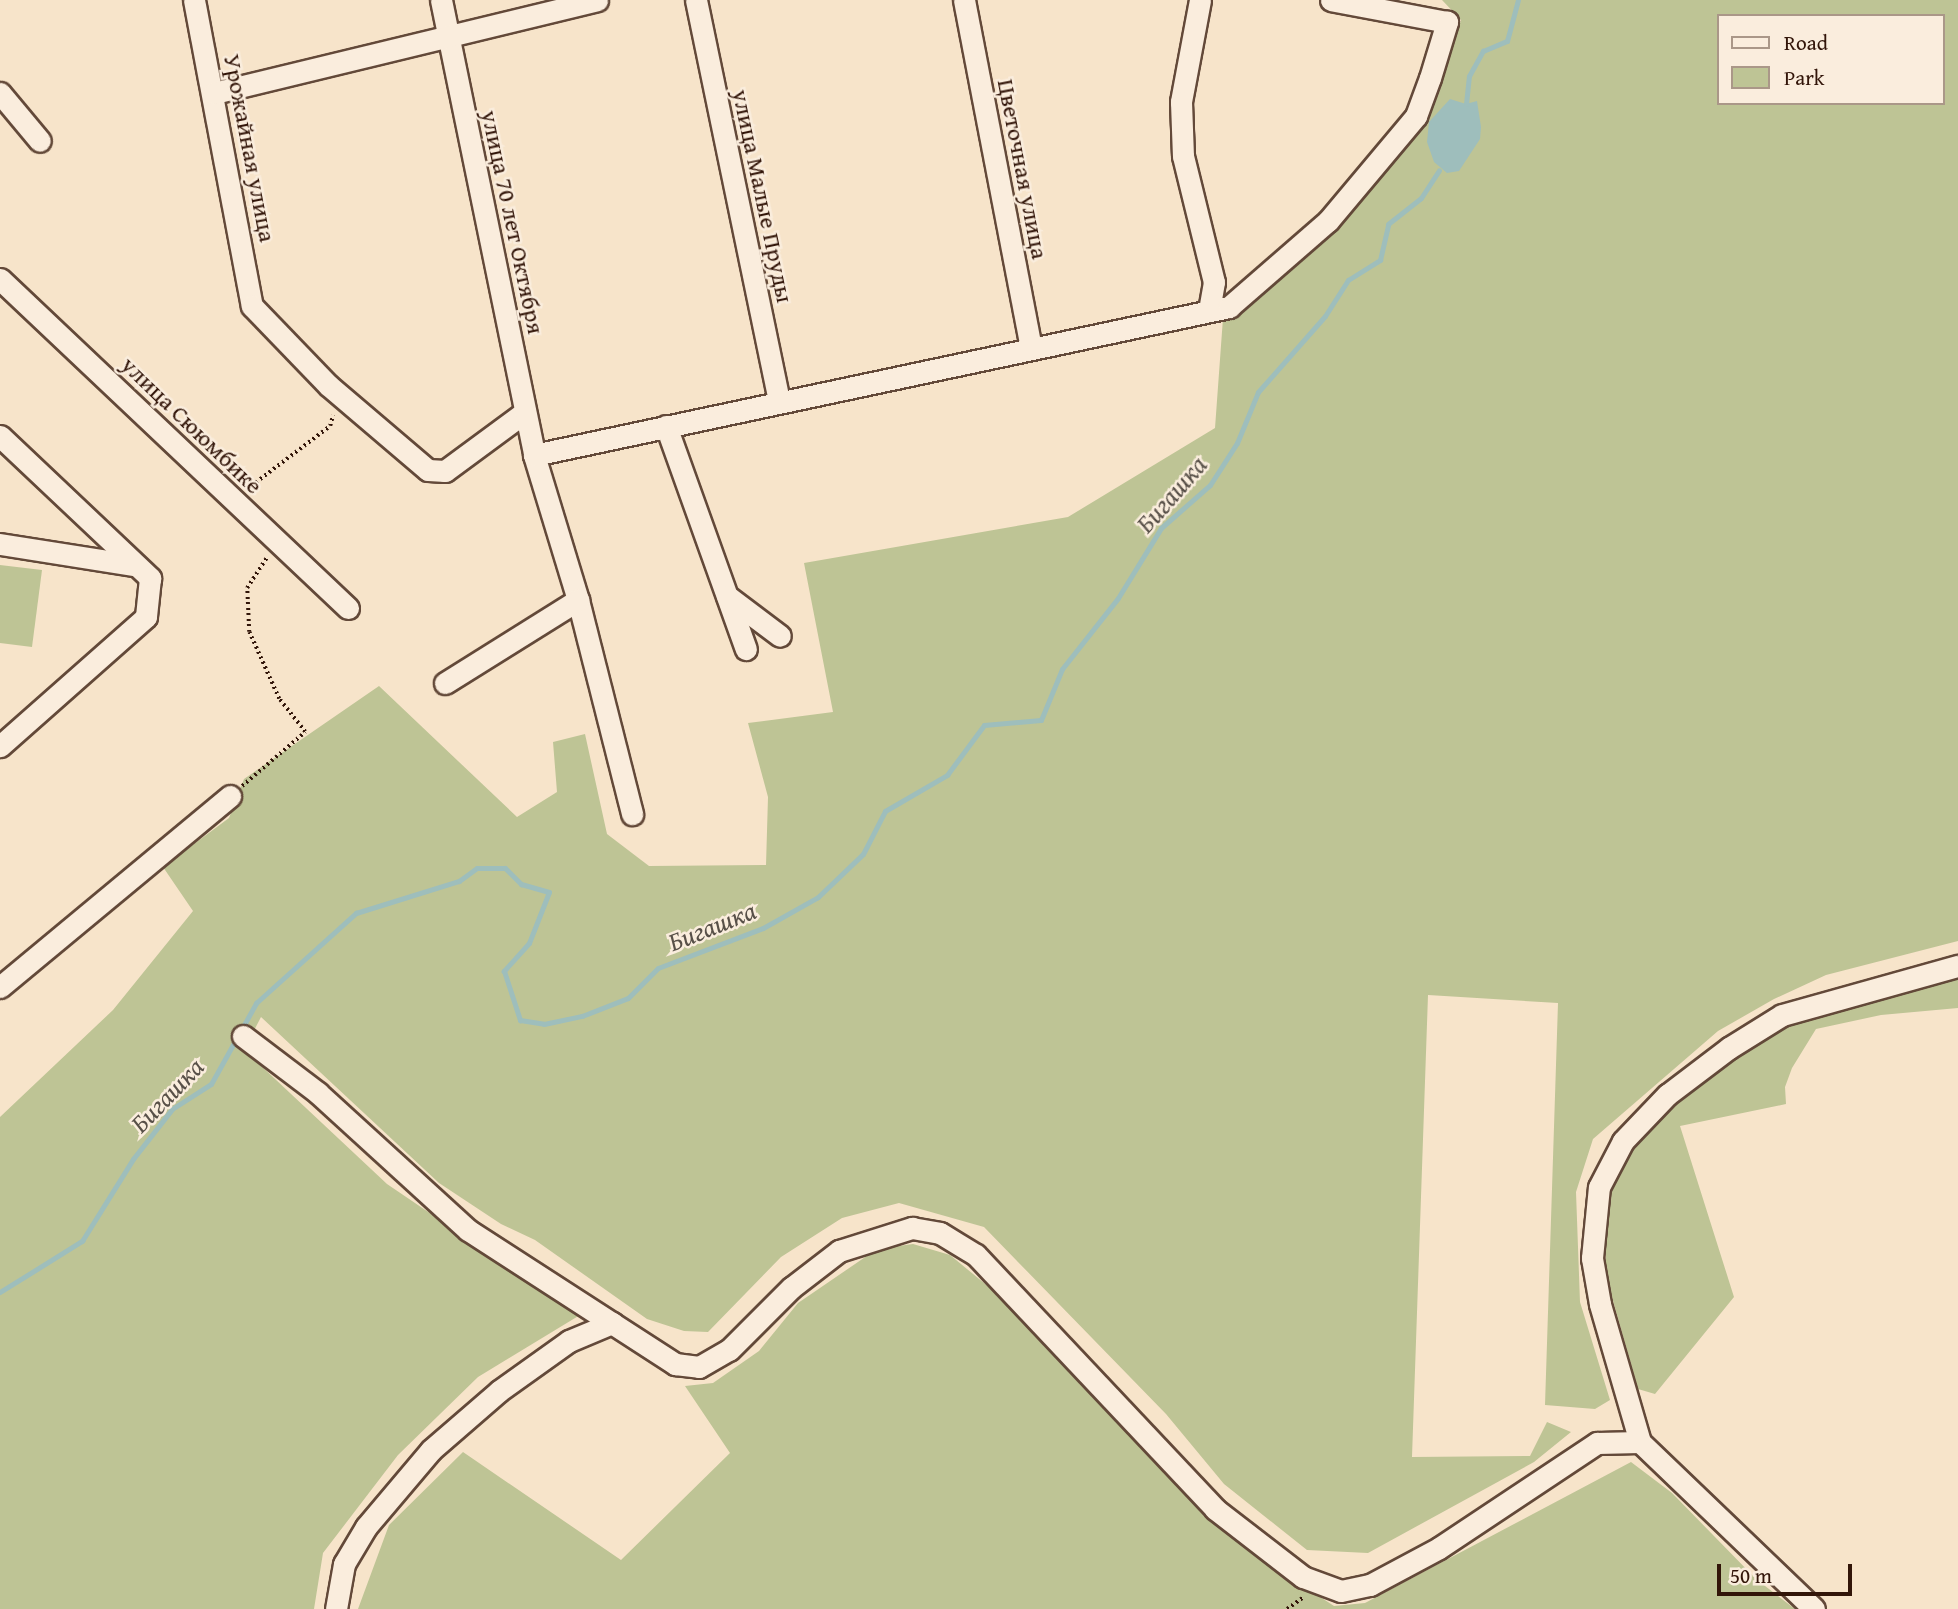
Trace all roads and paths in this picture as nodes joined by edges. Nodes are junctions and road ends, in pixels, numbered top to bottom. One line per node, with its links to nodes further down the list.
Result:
1 (194, 0): 10 (street, Урожайная улица)
2 (441, 0): 8 (street, улица 70 лет Октября)
3 (597, 0): 8 (street)
4 (696, 0): 16 (street, улица Малые Пруды)
5 (964, 0): 14 (street, Цветочная улица)
6 (1200, 0): 13 (street)
7 (1331, 0): 13 (street)
8 (448, 35): 10 (street); 17 (street, улица 70 лет Октября)
9 (0, 93): 11 (street)
10 (214, 93): 15 (street, Урожайная улица)
11 (40, 141)
12 (0, 279): 21 (street, улица Сююмбике)
13 (1219, 309): 14 (street)
14 (1031, 348): 16 (street)
15 (328, 385): 17 (street); 21 (path)
16 (779, 402): 18 (street)
17 (525, 412): 20 (street, улица 70 лет Октября)
18 (666, 426): 20 (street); 25 (street)
19 (0, 436): 24 (street)
20 (534, 455): 26 (street, улица 70 лет Октября)
21 (233, 500): 22 (street, улица Сююмбике)
22 (271, 537): 27 (street, улица Сююмбике); 32 (path)
23 (0, 544): 24 (street)
24 (132, 565): 31 (street)
25 (727, 596): 28 (street); 29 (street)
26 (578, 600): 30 (street); 33 (street, улица 70 лет Октября)
27 (348, 608)
28 (780, 636)
29 (746, 649)
30 (445, 683)
31 (0, 746)
32 (230, 796): 35 (street)
33 (632, 814)
34 (1958, 966): 38 (street)
35 (0, 987)
36 (243, 1036): 37 (street)
37 (612, 1323): 38 (street); 39 (street)
38 (1640, 1443): 40 (street)
39 (335, 1609)
40 (1814, 1609)

